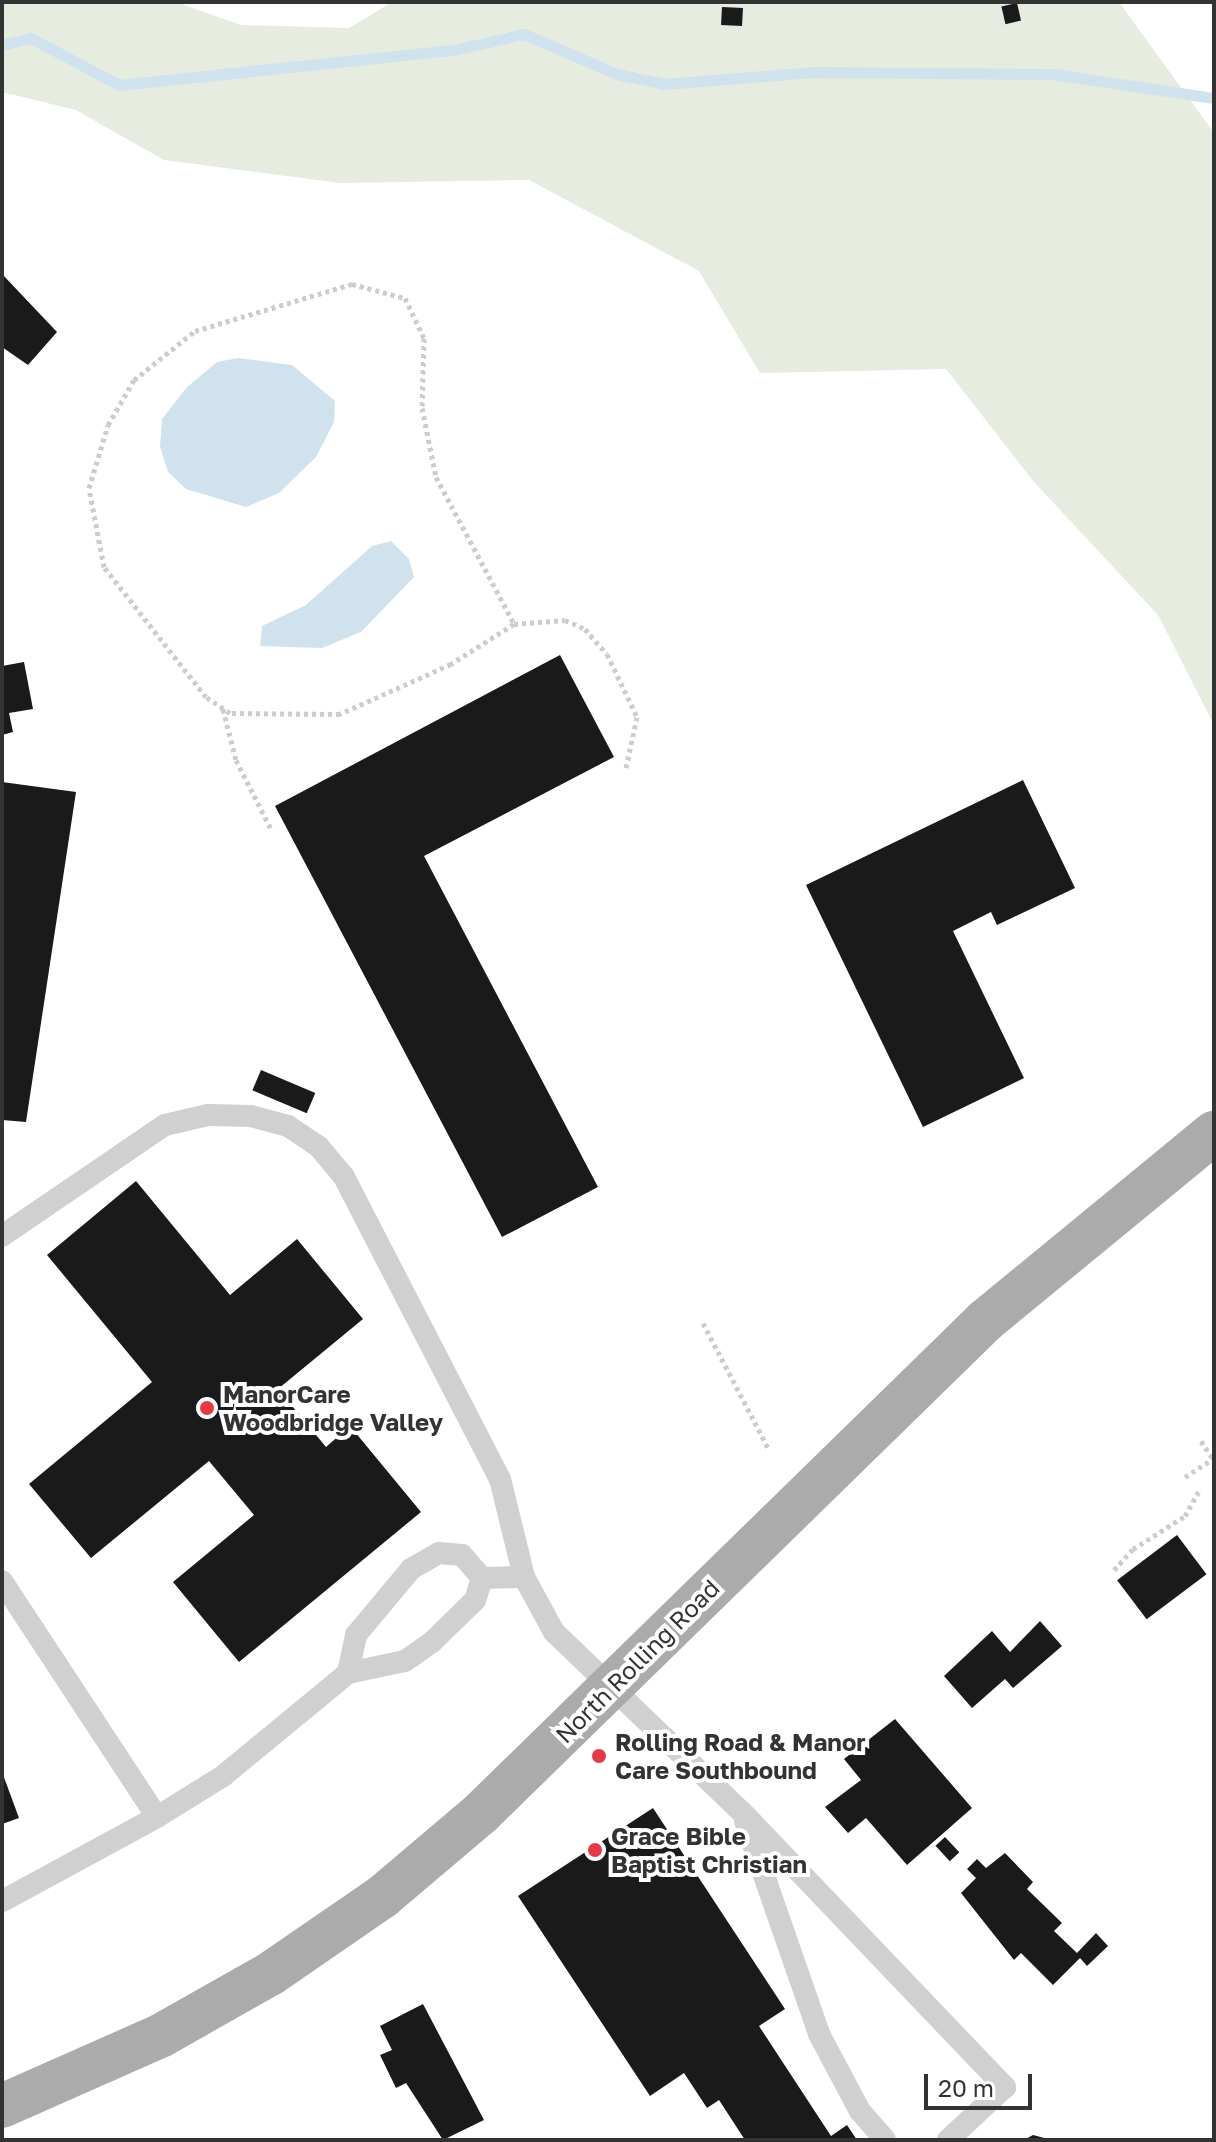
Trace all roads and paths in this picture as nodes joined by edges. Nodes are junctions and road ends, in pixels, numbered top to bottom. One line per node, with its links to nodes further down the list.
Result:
1 (514, 624): 2 (path); 2 (path); 3 (path)
2 (223, 708): 4 (path)
3 (626, 768)
4 (272, 831)
5 (1214, 1133): 19 (main road, North Rolling Road)
6 (2, 1236): 14 (lane)
7 (703, 1323): 9 (path)
8 (1201, 1441): 10 (path)
9 (769, 1450)
10 (1213, 1458): 11 (path)
11 (1185, 1477)
12 (1199, 1491): 13 (path)
13 (1114, 1570)
14 (524, 1577): 15 (lane); 19 (lane)
15 (482, 1578): 18 (lane); 18 (lane)
16 (2, 1581): 17 (lane)
17 (7, 1604): 21 (lane)
18 (348, 1673): 21 (lane)
19 (611, 1688): 20 (lane); 23 (main road, North Rolling Road)
20 (742, 1812): 24 (lane); 25 (lane)
21 (157, 1817): 22 (lane)
22 (2, 1901)
23 (2, 2106)
24 (885, 2140)
25 (948, 2140)

